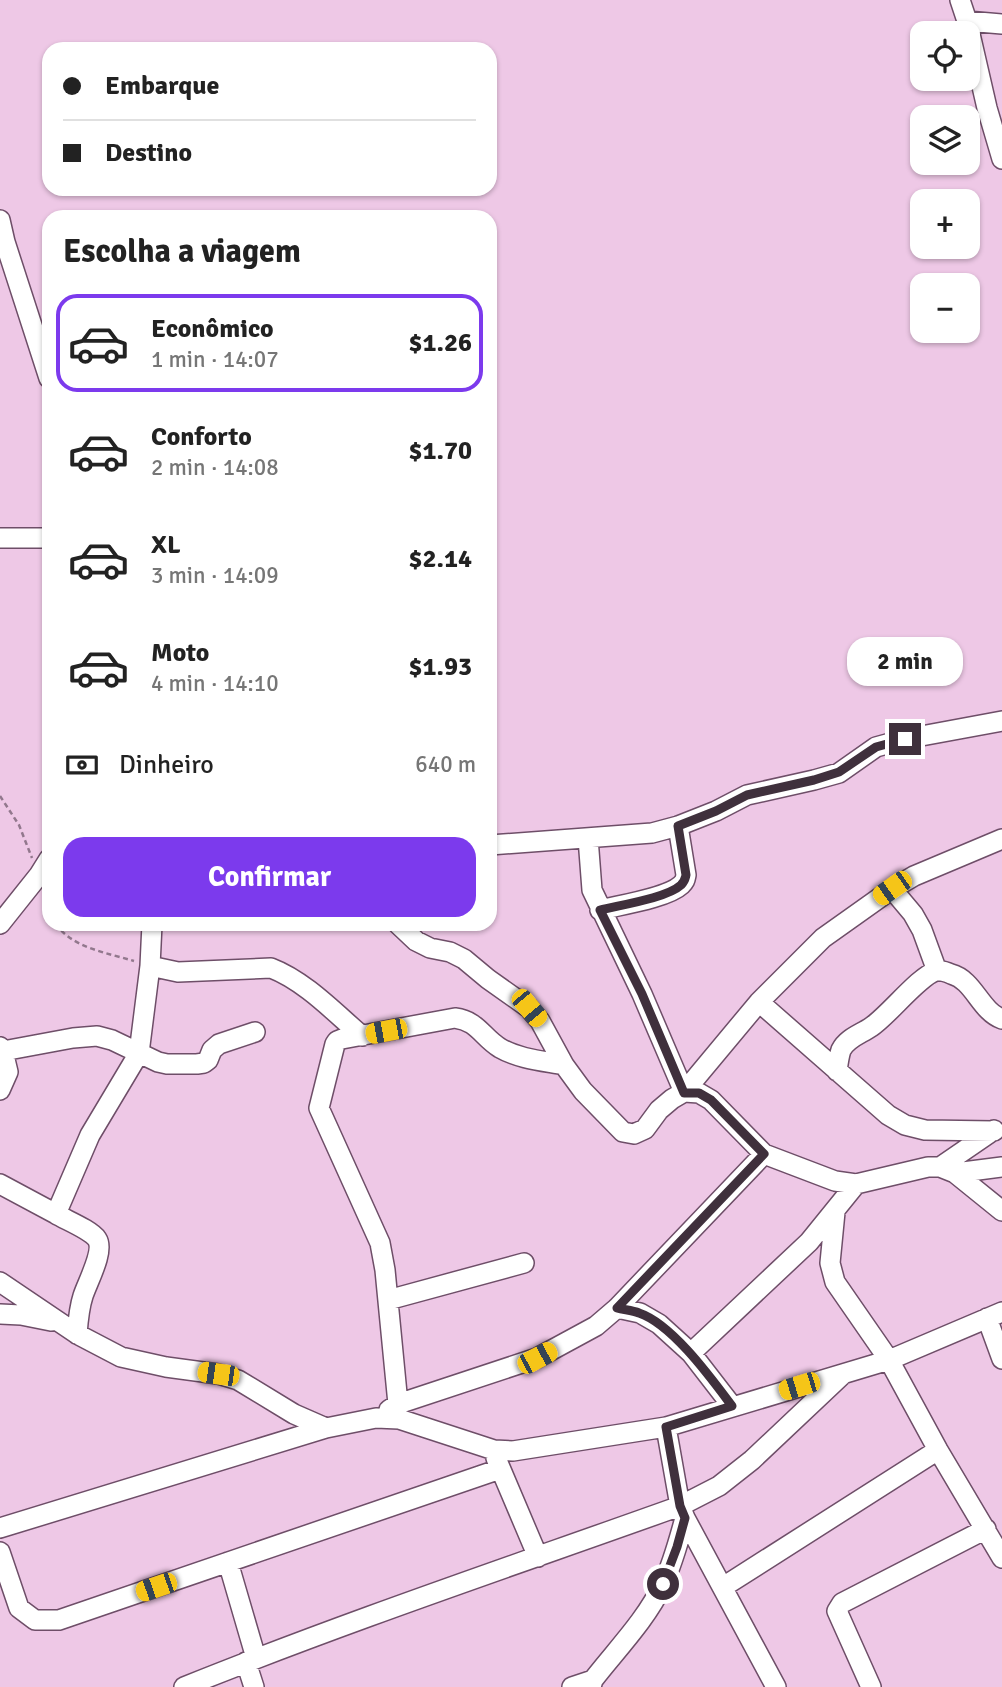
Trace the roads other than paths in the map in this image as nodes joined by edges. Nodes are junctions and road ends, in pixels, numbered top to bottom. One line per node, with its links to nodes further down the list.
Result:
1 (960, 0): 2 (street)
2 (967, 21)
3 (980, 22): 4 (street)
4 (1002, 24)
5 (980, 78): 6 (street)
6 (1002, 159)
7 (0, 220): 8 (street)
8 (42, 356)
9 (0, 538): 10 (street)
10 (42, 538)
11 (1002, 721): 12 (street)
12 (678, 826): 13 (street); 18 (street)
13 (588, 838): 15 (street); 18 (street)
14 (1002, 839): 17 (street)
15 (497, 844)
16 (42, 870): 19 (street)
17 (892, 888): 23 (street); 24 (street)
18 (600, 910): 33 (street)
19 (0, 924)
20 (152, 931): 22 (street)
21 (405, 931): 30 (street)
22 (150, 966): 27 (street); 29 (street)
23 (937, 971): 25 (street); 31 (street)
24 (759, 1002): 31 (street); 33 (street)
25 (1002, 1019)
26 (255, 1032): 29 (street)
27 (362, 1036): 30 (street); 45 (street)
28 (1, 1049): 29 (street); 32 (street)
29 (139, 1053): 42 (street)
30 (564, 1065): 33 (street)
31 (837, 1071): 34 (street)
32 (0, 1090)
33 (684, 1093): 35 (street)
34 (998, 1128): 37 (street)
35 (764, 1154): 39 (street); 46 (street)
36 (1002, 1167): 37 (street)
37 (947, 1170): 39 (street); 40 (street)
38 (0, 1184): 42 (street)
39 (856, 1184): 41 (street)
40 (1002, 1211)
41 (835, 1212): 50 (street); 52 (street)
42 (56, 1214): 49 (street)
43 (524, 1263): 45 (street)
44 (0, 1282): 49 (street)
45 (388, 1300): 54 (street)
46 (617, 1308): 50 (street); 54 (street)
47 (0, 1314): 49 (street)
48 (994, 1315): 51 (street); 52 (street)
49 (69, 1328): 58 (street)
50 (691, 1353): 55 (street)
51 (1002, 1359)
52 (889, 1360): 53 (street); 60 (street)
53 (844, 1373): 55 (street); 62 (street)
54 (398, 1404): 56 (street)
55 (732, 1406): 57 (street)
56 (376, 1418): 58 (street); 59 (street)
57 (666, 1427): 59 (street); 62 (street)
58 (326, 1429): 63 (street)
59 (494, 1450): 61 (street)
60 (938, 1450): 64 (street); 69 (street)
61 (500, 1469): 66 (street); 68 (street)
62 (683, 1512): 66 (street); 69 (street); 71 (street)
63 (0, 1528)
64 (986, 1529): 67 (street); 76 (street)
65 (0, 1552): 68 (street)
66 (538, 1557): 70 (street)
67 (1002, 1558)
68 (228, 1562): 70 (street)
69 (723, 1587): 75 (street)
70 (251, 1660): 72 (street); 73 (street)
71 (592, 1684): 74 (street)
72 (184, 1687)
73 (254, 1687)
74 (572, 1687)
75 (776, 1687)
76 (871, 1687)

